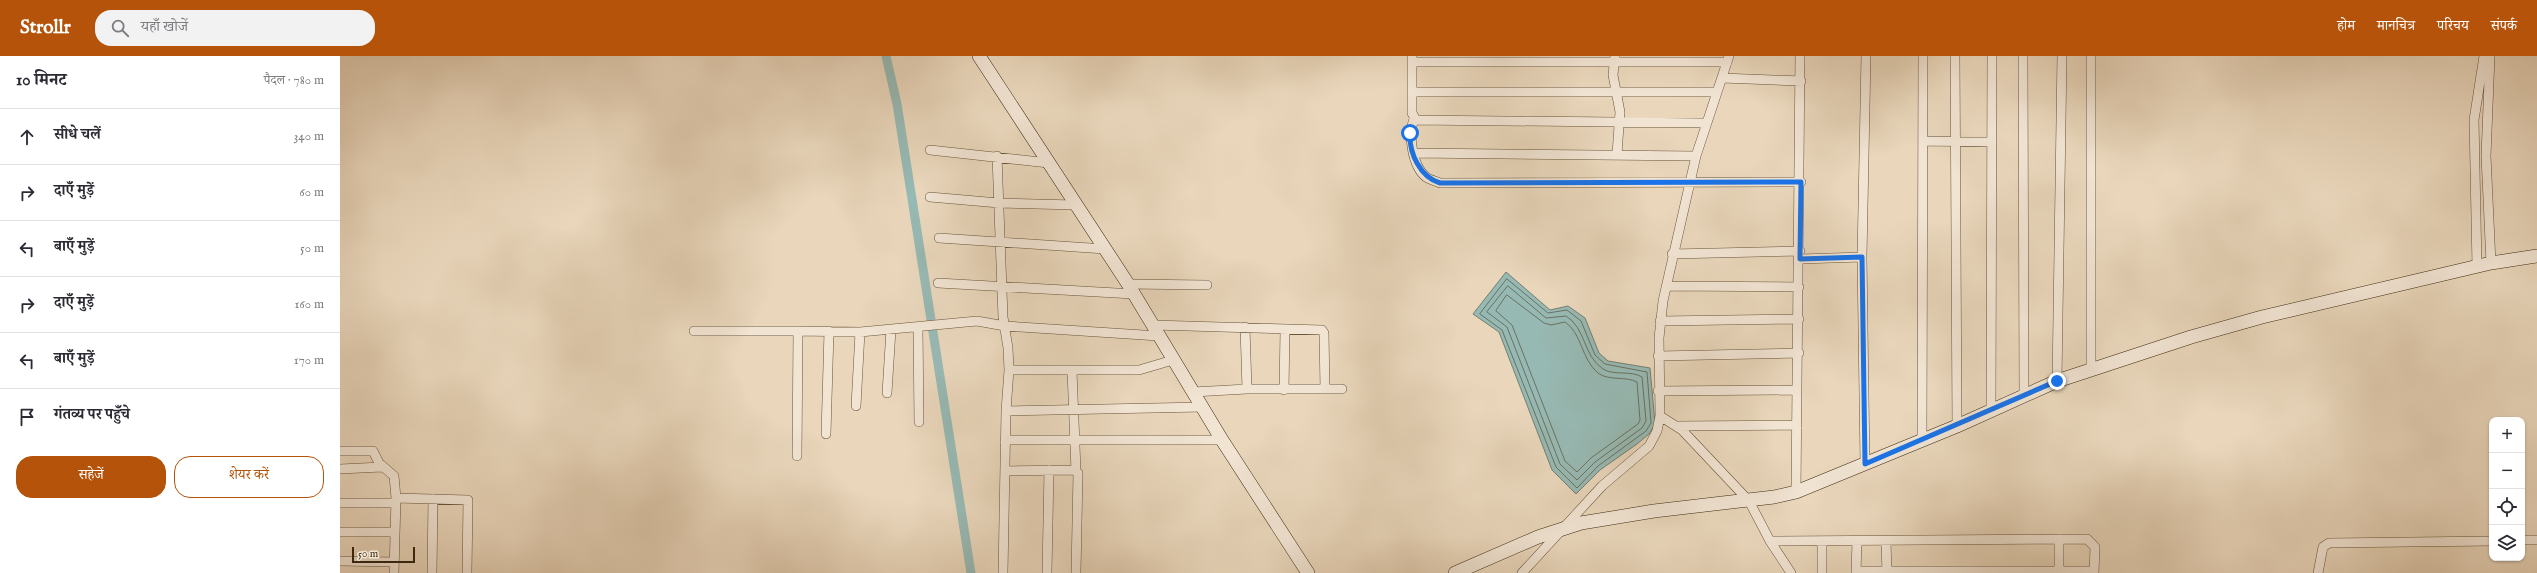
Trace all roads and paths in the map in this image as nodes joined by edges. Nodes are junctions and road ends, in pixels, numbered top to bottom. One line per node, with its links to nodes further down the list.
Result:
1 (979, 56): 31 (street)
2 (1800, 56): 16 (street)
3 (1866, 56): 43 (street)
4 (1923, 56): 23 (street)
5 (1955, 56): 24 (street)
6 (1992, 56): 25 (street)
7 (2023, 56): 79 (street)
8 (2062, 56): 70 (street)
9 (2091, 56): 68 (street)
10 (2484, 56): 45 (street)
11 (2490, 56): 44 (street)
12 (1412, 59): 13 (street); 18 (street)
13 (1615, 59): 14 (street); 17 (street)
14 (1728, 59): 15 (street)
15 (1722, 78): 16 (street); 19 (street)
16 (1800, 81): 32 (street)
17 (1616, 91): 18 (street); 19 (street); 21 (street)
18 (1413, 92): 20 (street)
19 (1718, 92): 22 (street)
20 (1414, 119): 21 (street); 27 (street)
21 (1619, 122): 22 (street); 28 (street)
22 (1706, 123): 30 (street)
23 (1923, 141): 24 (street); 93 (street)
24 (1956, 142): 25 (street); 89 (street)
25 (1992, 142): 83 (street)
26 (930, 150): 29 (street)
27 (1414, 153): 28 (street); 33 (street)
28 (1617, 154): 30 (street)
29 (998, 156): 31 (street); 35 (street)
30 (1696, 156): 33 (street)
31 (1049, 162): 36 (street)
32 (1801, 182): 33 (street); 41 (street)
33 (1689, 184): 40 (street)
34 (930, 197): 35 (street)
35 (999, 203): 36 (street); 38 (street)
36 (1075, 205): 39 (street)
37 (940, 238): 38 (street)
38 (1000, 243): 39 (street); 49 (street)
39 (1105, 250): 51 (street)
40 (1672, 254): 41 (street); 48 (street)
41 (1800, 255): 43 (street); 50 (street)
42 (2537, 256): 44 (street)
43 (1862, 257): 97 (street)
44 (2491, 263): 45 (street)
45 (2476, 266): 68 (street)
46 (938, 283): 49 (street)
47 (1207, 285): 51 (street)
48 (1666, 286): 50 (street); 53 (street)
49 (1002, 287): 51 (street); 54 (street)
50 (1799, 287): 52 (street)
51 (1131, 289): 62 (street)
52 (1798, 319): 53 (street); 64 (street)
53 (1660, 321): 65 (street)
54 (1005, 326): 56 (street); 62 (street); 67 (street)
55 (1245, 327): 58 (street); 62 (street); 71 (street)
56 (918, 328): 57 (street); 86 (street)
57 (891, 330): 63 (street); 78 (street)
58 (1285, 330): 72 (street); 74 (street)
59 (694, 331): 60 (street)
60 (798, 331): 61 (street); 96 (street)
61 (829, 331): 63 (street); 90 (street)
62 (1156, 331): 66 (street)
63 (860, 332): 80 (street)
64 (1799, 353): 65 (street); 75 (street)
65 (1658, 356): 76 (street)
66 (1173, 360): 69 (street); 77 (street)
67 (1009, 370): 69 (street); 84 (street)
68 (2091, 370): 70 (street)
69 (1072, 371): 82 (street)
70 (2057, 381): 79 (street)
71 (1248, 389): 74 (street); 77 (street)
72 (1325, 389): 73 (street); 74 (street)
73 (1342, 389)
74 (1284, 390)
75 (1797, 390): 76 (street); 87 (street)
76 (1658, 391): 85 (street)
77 (1193, 392): 81 (street)
78 (887, 393)
79 (2024, 396): 83 (street)
80 (856, 406)
81 (1203, 408): 82 (street); 92 (street)
82 (1072, 410): 84 (street); 94 (street)
83 (1991, 410): 89 (street)
84 (1006, 411): 91 (street)
85 (1660, 416): 88 (street); 108 (street)
86 (918, 422)
87 (1797, 425): 88 (street); 103 (street)
88 (1676, 426): 106 (street)
89 (1957, 426): 93 (street)
90 (826, 434)
91 (1005, 440): 94 (street); 100 (street)
92 (1222, 440): 94 (street); 135 (street)
93 (1922, 440): 97 (street)
94 (1073, 441): 102 (street)
95 (340, 451): 98 (street)
96 (797, 456)
97 (1865, 464): 103 (street)
98 (382, 467): 99 (street); 105 (street)
99 (340, 469)
100 (1005, 470): 101 (street); 132 (street)
101 (1049, 470): 102 (street); 133 (street)
102 (1076, 471): 134 (street)
103 (1796, 492): 106 (street)
104 (433, 499): 105 (street); 130 (street); 131 (street)
105 (396, 500): 107 (street); 110 (street)
106 (1749, 501): 108 (street); 114 (street)
107 (340, 502)
108 (1565, 528): 136 (street); 137 (street)
109 (340, 532): 110 (street)
110 (395, 532): 120 (street)
111 (2059, 539): 116 (street); 127 (street); 128 (street)
112 (2525, 540): 113 (street)
113 (2537, 540)
114 (1770, 541): 118 (street); 138 (street)
115 (1857, 541): 116 (street); 118 (street); 121 (street)
116 (1886, 541): 122 (street)
117 (2489, 541): 140 (street)
118 (1822, 542): 139 (street)
119 (340, 561): 120 (street)
120 (394, 562): 129 (street)
121 (1856, 572): 122 (street)
122 (1887, 572): 123 (street)
123 (1922, 572): 124 (street)
124 (1955, 572): 125 (street)
125 (1990, 572): 126 (street)
126 (2022, 572): 127 (street)
127 (2059, 572): 128 (street)
128 (2094, 572)
129 (394, 573)
130 (432, 573)
131 (467, 573)
132 (1003, 573)
133 (1047, 573)
134 (1076, 573)
135 (1308, 573)
136 (1455, 573)
137 (1522, 573)
138 (1791, 573)
139 (1822, 573)
140 (2318, 573)

